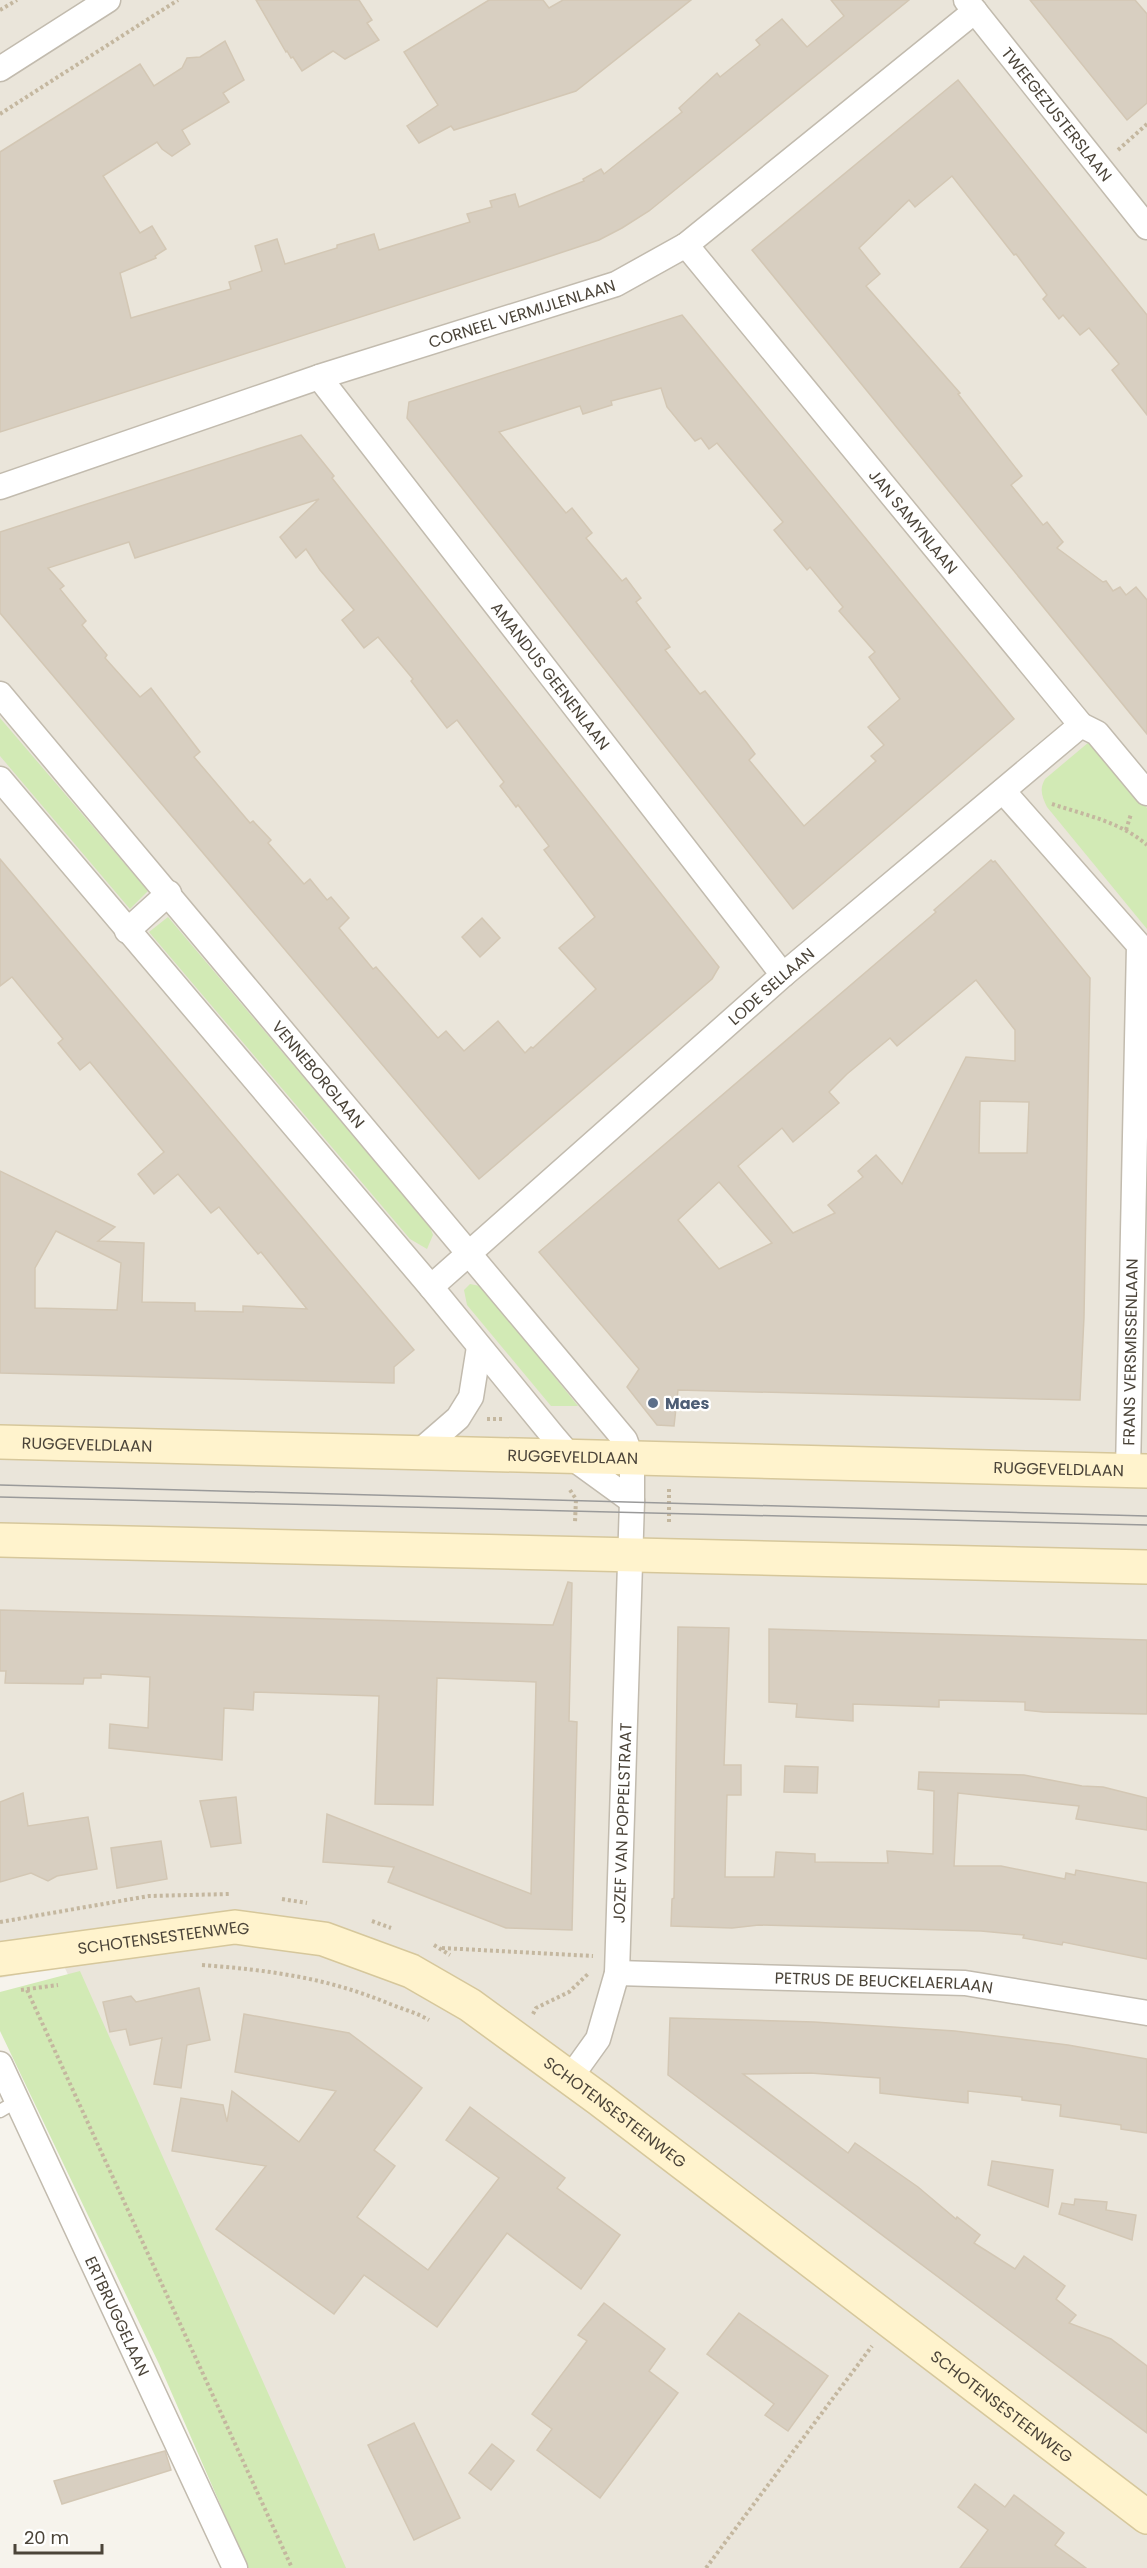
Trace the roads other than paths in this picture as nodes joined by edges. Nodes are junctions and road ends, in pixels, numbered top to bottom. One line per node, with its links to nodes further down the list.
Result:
1 (108, 0): 3 (street)
2 (971, 6): 4 (street, TWEEGEZUSTERSLAAN); 5 (street, CORNEEL VERMIJLENLAAN)
3 (0, 69)
4 (1147, 227)
5 (686, 245): 6 (street, CORNEEL VERMIJLENLAAN); 9 (street, JAN SAMYNLAAN)
6 (319, 377): 7 (street, CORNEEL VERMIJLENLAAN); 15 (street, AMANDUS GEENENLAAN)
7 (0, 487)
8 (0, 694): 13 (street, VENNEBORGLAAN)
9 (1081, 725): 11 (street, LODE SELLAAN); 12 (street, JAN SAMYNLAAN)
10 (0, 780): 14 (street)
11 (1003, 791): 15 (street, LODE SELLAAN); 23 (street, FRANS VERSMISSENLAAN)
12 (1147, 793)
13 (169, 893): 14 (street); 16 (street, VENNEBORGLAAN)
14 (127, 931): 17 (street)
15 (783, 975): 16 (street, LODE SELLAAN)
16 (470, 1255): 17 (street); 22 (street, VENNEBORGLAAN)
17 (431, 1287): 18 (street)
18 (479, 1347): 20 (street); 21 (street)
19 (0, 1442): 20 (street, RUGGEVELDLAAN)
20 (420, 1451): 21 (street, RUGGEVELDLAAN)
21 (558, 1456): 22 (street, RUGGEVELDLAAN); 24 (street)
22 (643, 1459): 23 (street, RUGGEVELDLAAN); 24 (street, VENNEBORGLAAN)
23 (1137, 1471)
24 (632, 1501): 26 (street, VENNEBORGLAAN)
25 (0, 1540): 26 (street)
26 (629, 1556): 27 (street); 29 (street, JOZEF VAN POPPELSTRAAT)
27 (1147, 1567)
28 (0, 1959): 32 (street, SCHOTENSESTEENWEG)
29 (617, 1973): 30 (street, PETRUS DE BEUCKELAERLAAN); 32 (street, JOZEF VAN POPPELSTRAAT)
30 (1147, 2013)
31 (0, 2064): 33 (street, ERTBRUGGELAAN)
32 (570, 2078): 34 (street, SCHOTENSESTEENWEG)
33 (9, 2106): 35 (street, ERTBRUGGELAAN)
34 (1147, 2517)
35 (235, 2568)

